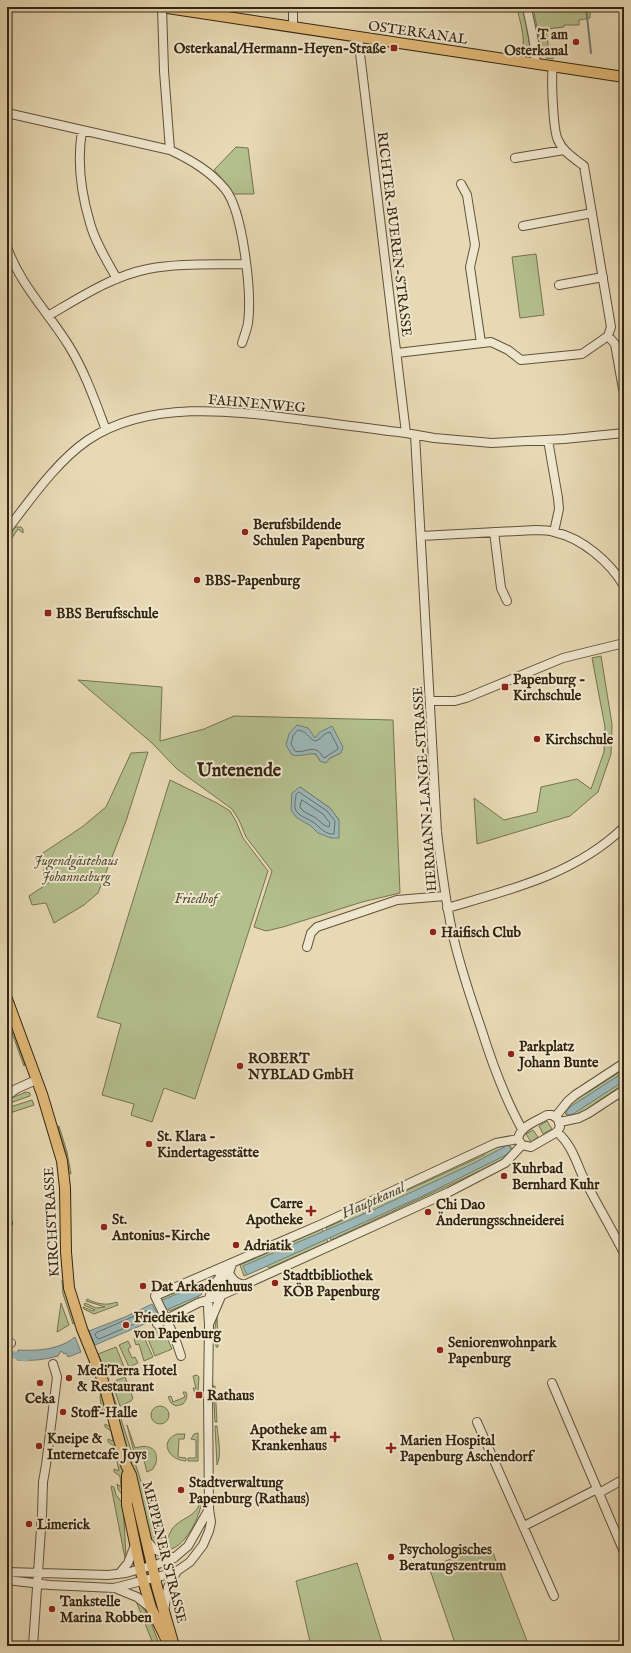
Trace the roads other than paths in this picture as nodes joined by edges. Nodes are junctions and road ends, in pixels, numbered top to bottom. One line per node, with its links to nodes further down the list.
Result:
1 (162, 7): 4 (main road, OSTERKANAL); 11 (street)
2 (293, 7): 4 (street)
3 (527, 7): 6 (street)
4 (293, 27): 5 (main road, OSTERKANAL)
5 (358, 38): 6 (main road, OSTERKANAL); 26 (street, RICHTER-BUEREN-STRASSE)
6 (535, 64): 7 (main road, OSTERKANAL)
7 (553, 66): 8 (main road, OSTERKANAL); 12 (street)
8 (624, 78)
9 (7, 113): 10 (street)
10 (82, 131): 11 (street); 20 (street)
11 (170, 150): 18 (street)
12 (564, 150): 13 (street); 15 (street)
13 (515, 158)
14 (461, 184): 25 (street)
15 (592, 213): 16 (street); 19 (street)
16 (523, 226)
17 (7, 247): 22 (street)
18 (246, 264): 20 (street); 24 (street)
19 (603, 277): 21 (street); 23 (street)
20 (117, 279): 22 (street)
21 (559, 285)
22 (48, 316): 28 (street)
23 (608, 336): 25 (street); 27 (street)
24 (242, 343)
25 (481, 343): 26 (street)
26 (397, 354): 29 (street, RICHTER-BUEREN-STRASSE)
27 (623, 389)
28 (106, 430): 29 (street, FAHNENWEG); 33 (street, FAHNENWEG)
29 (406, 433): 31 (street, FAHNENWEG)
30 (624, 433): 32 (street, FAHNENWEG)
31 (415, 435): 32 (street, FAHNENWEG); 36 (street, HERMANN-LANGE-STRASSE)
32 (548, 440): 35 (street)
33 (7, 530)
34 (494, 532): 35 (street); 36 (street); 38 (street)
35 (554, 532): 37 (street)
36 (421, 536): 40 (street, HERMANN-LANGE-STRASSE)
37 (624, 586)
38 (508, 602)
39 (624, 643): 40 (street)
40 (430, 701): 42 (street, HERMANN-LANGE-STRASSE)
41 (624, 827): 43 (street)
42 (445, 896): 43 (street, HERMANN-LANGE-STRASSE); 44 (street)
43 (447, 908): 51 (street, HERMANN-LANGE-STRASSE)
44 (307, 947)
45 (7, 999): 47 (main road, KIRCHSTRASSE)
46 (624, 1063): 50 (street)
47 (36, 1080): 49 (street); 63 (main road, KIRCHSTRASSE)
48 (624, 1090): 50 (street)
49 (7, 1096)
50 (558, 1119): 51 (street); 52 (street)
51 (522, 1129): 53 (street)
52 (557, 1132): 53 (street); 54 (street)
53 (520, 1142): 55 (street); 57 (street)
54 (624, 1253)
55 (232, 1263): 56 (street); 57 (street)
56 (218, 1273): 58 (street); 59 (street); 60 (street)
57 (245, 1285): 58 (street)
58 (222, 1295): 59 (street); 62 (street)
59 (209, 1298): 60 (street); 62 (street)
60 (165, 1319): 61 (street); 64 (street)
61 (157, 1324)
62 (209, 1324): 71 (street)
63 (92, 1353): 68 (main road, MEPPENER STRASSE)
64 (181, 1356)
65 (53, 1364): 81 (street)
66 (552, 1383): 70 (street)
67 (478, 1422): 72 (street)
68 (126, 1465): 73 (main road, MEPPENER STRASSE); 74 (main road, MEPPENER STRASSE)
69 (624, 1480): 70 (street)
70 (598, 1491): 72 (street); 75 (street)
71 (210, 1509): 76 (street); 79 (street)
72 (524, 1526): 88 (street)
73 (147, 1541): 76 (street); 77 (main road, MEPPENER STRASSE)
74 (135, 1545): 78 (main road, MEPPENER STRASSE); 82 (street)
75 (624, 1552)
76 (174, 1558): 77 (street)
77 (153, 1566): 78 (street); 83 (main road, MEPPENER STRASSE)
78 (140, 1569): 82 (street); 85 (main road, MEPPENER STRASSE)
79 (177, 1571): 83 (street); 90 (street)
80 (7, 1572): 81 (street)
81 (37, 1572): 82 (street); 86 (street)
82 (119, 1574)
83 (156, 1578): 85 (street); 90 (main road, MEPPENER STRASSE)
84 (7, 1580): 86 (street)
85 (143, 1581): 87 (street); 89 (main road, MEPPENER STRASSE)
86 (37, 1584): 87 (street); 91 (street)
87 (114, 1588): 89 (street, MEPPENER STRASSE)
88 (554, 1596)
89 (151, 1608): 92 (main road, MEPPENER STRASSE)
90 (164, 1612): 93 (main road, MEPPENER STRASSE)
91 (33, 1646)
92 (169, 1646)
93 (174, 1646)

